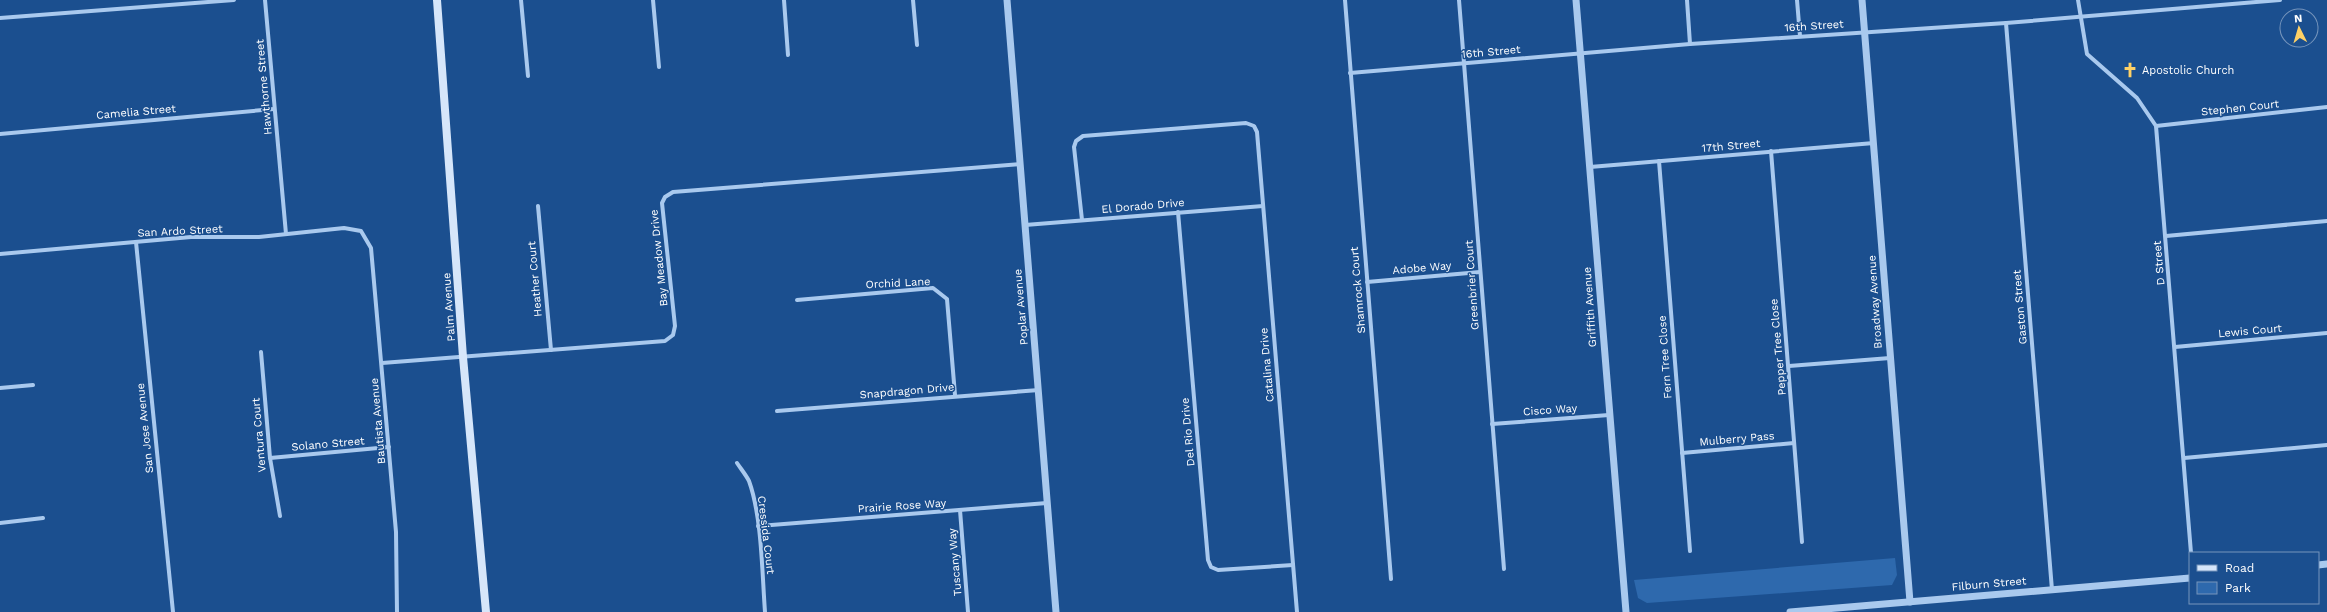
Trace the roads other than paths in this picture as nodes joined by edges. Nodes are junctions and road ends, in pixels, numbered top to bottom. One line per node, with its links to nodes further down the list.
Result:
1 (234, 0): 18 (street)
2 (265, 0): 31 (street, Hawthorne Street)
3 (437, 0): 57 (main road, Palm Avenue)
4 (521, 0): 29 (street)
5 (653, 0): 27 (street)
6 (784, 0): 25 (street)
7 (913, 0): 23 (street)
8 (1007, 0): 37 (street, Poplar Avenue)
9 (1345, 0): 28 (street, Shamrock Court)
10 (1459, 0): 26 (street, Greenbrier Court)
11 (1576, 0): 24 (street, Griffith Avenue)
12 (1687, 0): 22 (street)
13 (1797, 0): 21 (street)
14 (1862, 0): 20 (street, Broadway Avenue)
15 (2078, 0): 17 (street, D Street)
16 (2280, 0): 17 (street, 16th Street)
17 (2080, 17): 19 (street, 16th Street); 32 (street, D Street)
18 (0, 18)
19 (2006, 23): 20 (street, 16th Street); 88 (street, Gaston Street)
20 (1865, 31): 21 (street, 16th Street); 34 (street, Broadway Avenue)
21 (1800, 36): 22 (street, 16th Street)
22 (1690, 44): 24 (street, 16th Street)
23 (917, 45)
24 (1580, 54): 26 (street, 16th Street); 38 (street, Griffith Avenue)
25 (788, 55)
26 (1465, 63): 28 (street, 16th Street); 50 (street, Greenbrier Court)
27 (659, 67)
28 (1350, 73): 51 (street, Shamrock Court)
29 (528, 76)
30 (2327, 107): 32 (street, Stephen Court)
31 (274, 109): 33 (street, Camelia Street); 46 (street, Hawthorne Street)
32 (2156, 126): 47 (street, D Street)
33 (0, 134)
34 (1874, 143): 35 (street, 17th Street); 58 (street, Broadway Avenue)
35 (1770, 151): 36 (street, 17th Street); 60 (street, Pepper Tree Close)
36 (1659, 161): 38 (street, 17th Street); 71 (street, Fern Tree Close)
37 (1021, 164): 44 (street, Poplar Avenue); 55 (street, Bay Meadow Drive)
38 (1590, 167): 66 (street, Griffith Avenue)
39 (538, 206): 55 (street, Heather Court)
40 (1263, 206): 41 (street, El Dorado Drive); 42 (street, Catalina Drive); 84 (street, Catalina Drive)
41 (1178, 212): 42 (street, El Dorado Drive); 84 (street, Del Rio Drive)
42 (1082, 220): 44 (street, El Dorado Drive)
43 (2327, 222): 47 (street)
44 (1025, 225): 63 (street, Poplar Avenue)
45 (361, 231): 46 (street, San Ardo Street); 59 (street, Bautista Avenue)
46 (286, 234): 48 (street, San Ardo Street)
47 (2166, 236): 54 (street, D Street)
48 (136, 242): 49 (street, San Ardo Street); 90 (street, San Jose Avenue)
49 (0, 254)
50 (1480, 272): 51 (street, Adobe Way); 67 (street, Greenbrier Court)
51 (1366, 282): 87 (street, Shamrock Court)
52 (797, 300): 64 (street, Orchid Lane)
53 (2327, 333): 54 (street, Lewis Court)
54 (2175, 347): 73 (street, D Street)
55 (551, 350): 57 (street, Bay Meadow Drive)
56 (261, 352): 72 (street, Ventura Court)
57 (463, 357): 59 (street, Bay Meadow Drive); 92 (main road, Palm Avenue)
58 (1890, 358): 60 (street); 89 (street, Broadway Avenue)
59 (382, 363): 70 (street, Bautista Avenue)
60 (1789, 366): 68 (street, Pepper Tree Close)
61 (33, 385): 62 (street)
62 (0, 388)
63 (1038, 390): 64 (street, Snapdragon Drive); 75 (street, Poplar Avenue)
64 (955, 396): 65 (street, Snapdragon Drive)
65 (777, 411)
66 (1610, 415): 67 (street, Cisco Way); 97 (street, Griffith Avenue)
67 (1492, 424): 85 (street, Greenbrier Court)
68 (1794, 443): 71 (street, Mulberry Pass); 81 (street, Pepper Tree Close)
69 (2327, 445): 73 (street)
70 (389, 447): 72 (street, Solano Street); 91 (street, Bautista Avenue)
71 (1682, 453): 82 (street, Fern Tree Close)
72 (270, 458): 77 (street, Ventura Court)
73 (2184, 458): 83 (street, D Street)
74 (737, 463): 80 (street, Cressida Court)
75 (1047, 503): 76 (street, Prairie Rose Way); 95 (street, Poplar Avenue)
76 (960, 510): 80 (street, Prairie Rose Way); 94 (street, Tuscany Way)
77 (280, 516)
78 (43, 518): 79 (street)
79 (0, 523)
80 (758, 526): 93 (street, Cressida Court)
81 (1802, 542)
82 (1690, 551)
83 (2191, 552)
84 (1293, 565): 96 (street, Catalina Drive)
85 (1504, 569)
86 (2189, 578): 88 (street, Filburn Street)
87 (1391, 579)
88 (2052, 590): 89 (street, Filburn Street)
89 (1910, 602): 98 (street, Filburn Street)
90 (173, 612)
91 (397, 612)
92 (486, 612)
93 (766, 612)
94 (968, 612)
95 (1056, 612)
96 (1297, 612)
97 (1626, 612)
98 (1790, 612)

